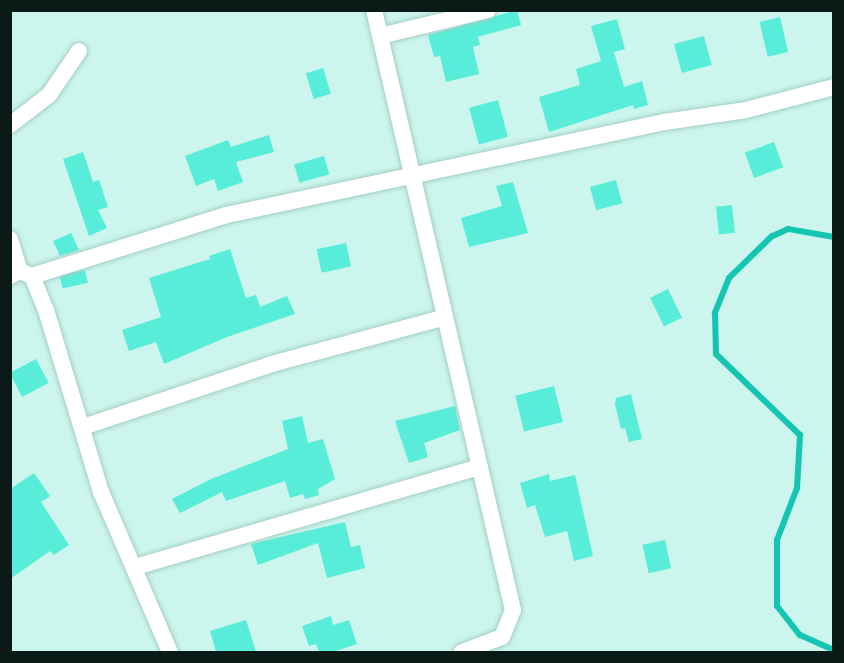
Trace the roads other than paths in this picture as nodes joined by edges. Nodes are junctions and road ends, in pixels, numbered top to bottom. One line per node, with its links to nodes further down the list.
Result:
1 (374, 10): 3 (street)
2 (488, 10): 3 (street)
3 (380, 36): 7 (street)
4 (79, 51): 6 (street)
5 (834, 87): 7 (street)
6 (10, 125)
7 (413, 174): 9 (street); 10 (street)
8 (10, 239): 9 (street)
9 (21, 274): 11 (street)
10 (443, 318): 11 (street); 12 (street)
11 (83, 427): 13 (street)
12 (480, 467): 13 (street); 15 (street)
13 (135, 567): 14 (street)
14 (170, 652)
15 (462, 652)

